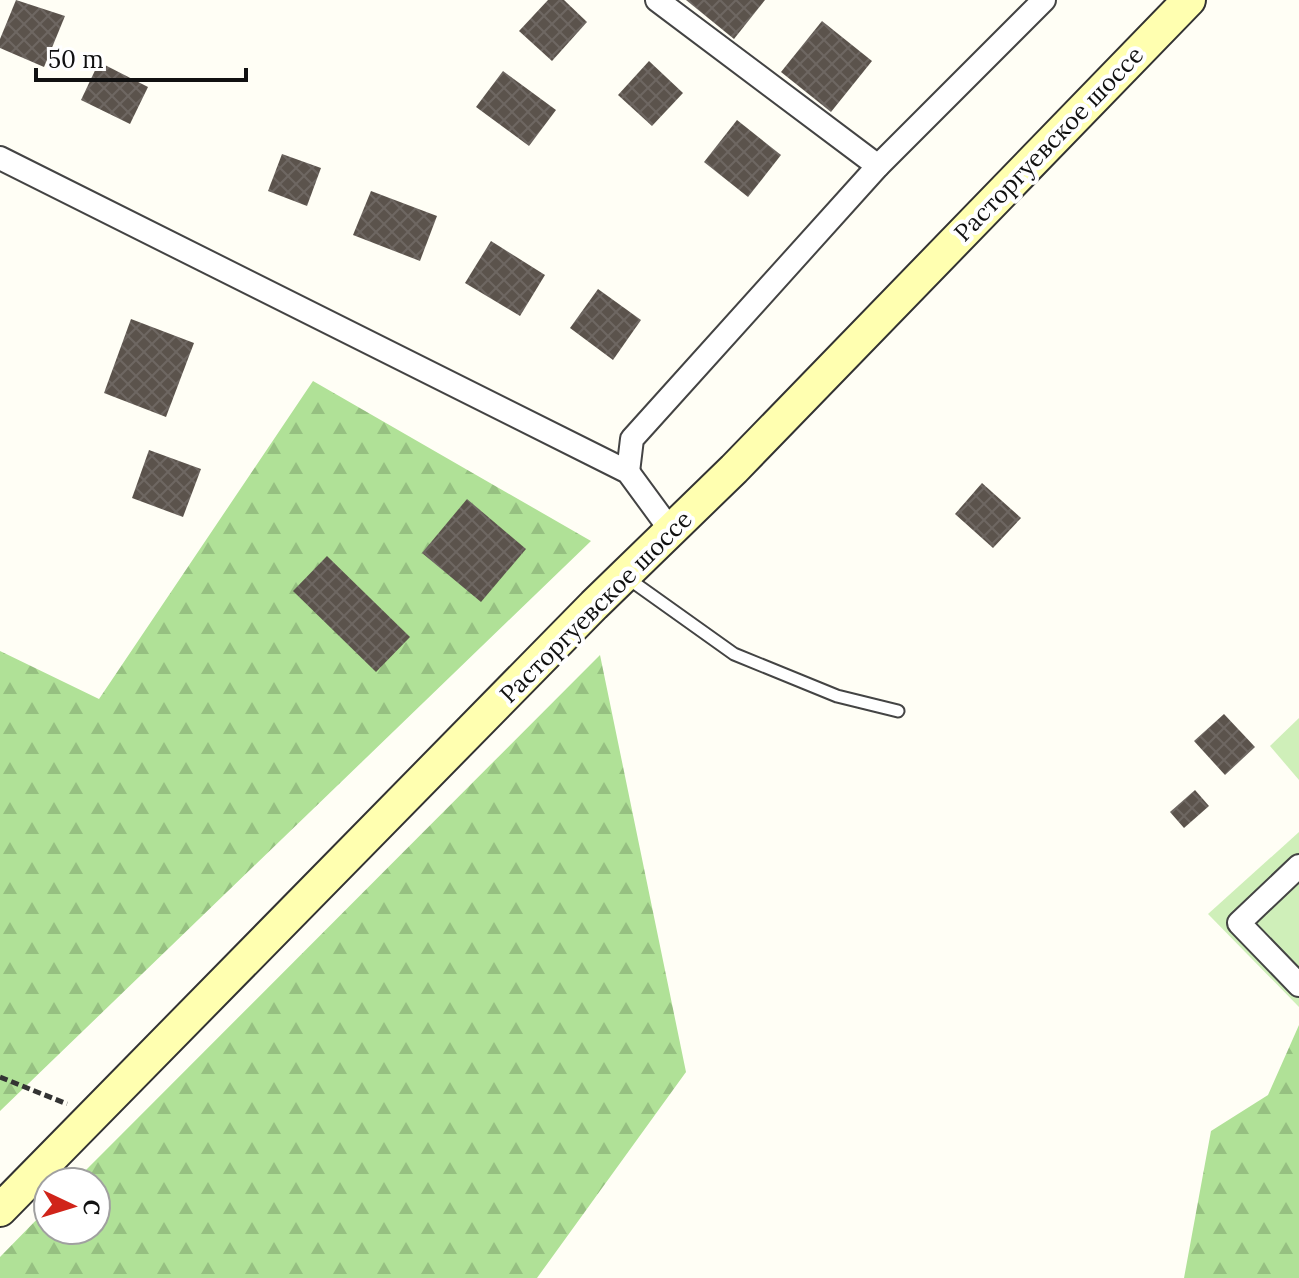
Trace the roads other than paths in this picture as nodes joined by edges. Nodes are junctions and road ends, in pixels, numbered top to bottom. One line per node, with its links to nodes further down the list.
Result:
1 (657, 0): 5 (street)
2 (1044, 0): 5 (street)
3 (1189, 0): 7 (main road, Расторгуевское шоссе)
4 (0, 158): 6 (street)
5 (878, 166): 6 (street)
6 (628, 472): 7 (street)
7 (672, 532): 8 (main road, Расторгуевское шоссе)
8 (625, 576): 9 (lane); 12 (main road, Расторгуевское шоссе)
9 (898, 711)
10 (1299, 866): 11 (street)
11 (1299, 985)
12 (0, 1210)

